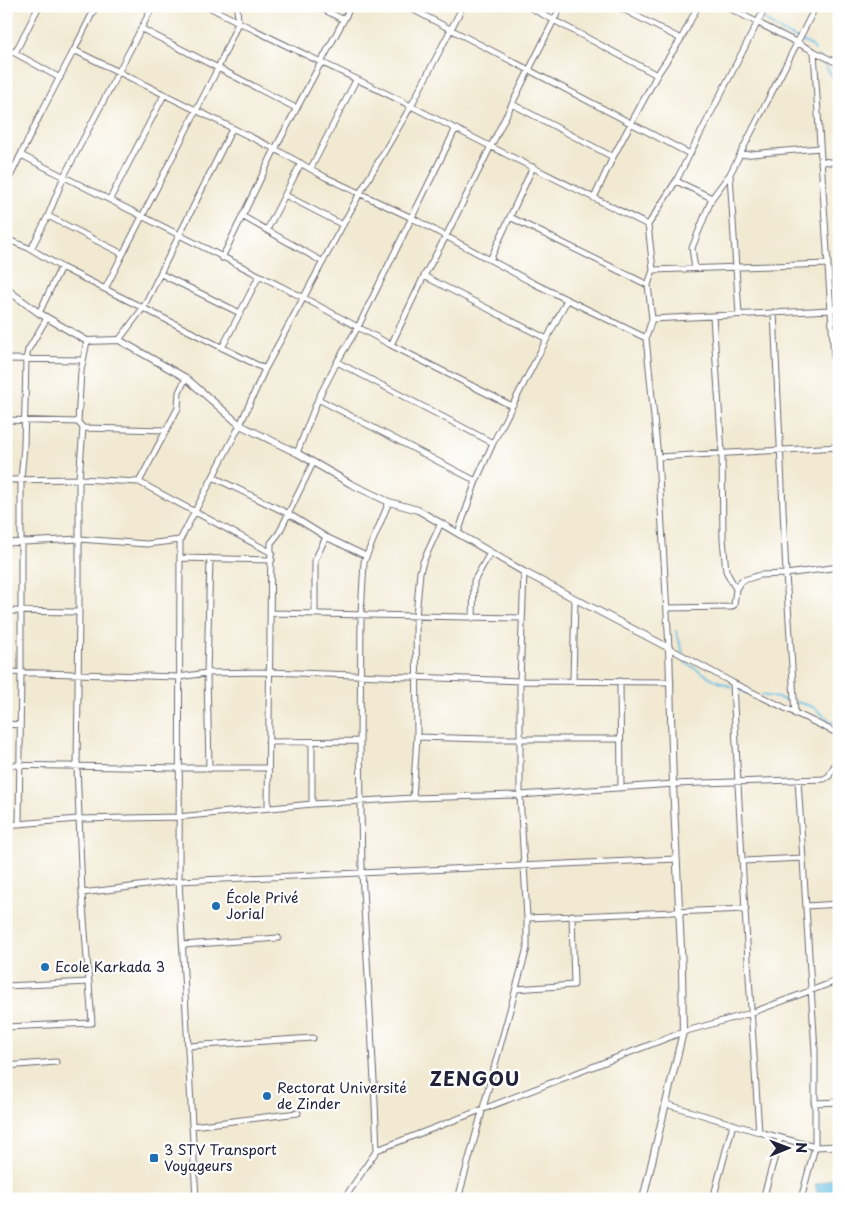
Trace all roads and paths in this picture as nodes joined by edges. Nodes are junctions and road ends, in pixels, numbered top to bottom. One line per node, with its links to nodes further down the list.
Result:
1 (39, 6): 29 (street)
2 (84, 6): 17 (street)
3 (153, 6): 22 (street)
4 (207, 6): 20 (street)
5 (238, 6): 20 (street)
6 (317, 6): 18 (street)
7 (351, 6): 18 (street)
8 (406, 6): 23 (street)
9 (463, 6): 23 (street)
10 (527, 6): 19 (street)
11 (561, 6): 19 (street)
12 (617, 6): 24 (street)
13 (698, 6): 24 (street)
14 (725, 6): 21 (street)
15 (766, 6): 21 (street)
16 (816, 6): 25 (street)
17 (94, 9): 27 (street)
18 (344, 20): 30 (street)
19 (553, 20): 33 (street); 35 (street)
20 (238, 23): 30 (street); 32 (street)
21 (757, 23): 25 (street); 49 (street)
22 (142, 28): 32 (street); 34 (street)
23 (451, 29): 33 (street); 40 (street)
24 (681, 39): 35 (street)
25 (798, 44): 28 (street); 51 (street)
26 (6, 48): 29 (street)
27 (74, 50): 34 (street); 36 (street)
28 (814, 52): 31 (street); 47 (street)
29 (15, 53): 36 (street)
30 (321, 62): 37 (street); 41 (street)
31 (839, 64)
32 (218, 68): 41 (street); 42 (street)
33 (530, 70): 39 (street); 43 (street)
34 (117, 72): 38 (street); 59 (street)
35 (658, 74): 43 (street)
36 (60, 78): 50 (street)
37 (356, 80): 40 (street); 57 (street)
38 (164, 95): 42 (street); 66 (street)
39 (512, 104): 46 (street); 52 (street)
40 (411, 106): 45 (street); 62 (street)
41 (296, 108): 48 (street)
42 (196, 111): 44 (street); 68 (street)
43 (632, 122): 49 (street); 52 (street)
44 (232, 129): 48 (street); 75 (street)
45 (455, 130): 46 (street); 70 (street)
46 (491, 147): 56 (street); 76 (street)
47 (820, 148): 51 (street); 53 (street)
48 (275, 149): 54 (street); 69 (street)
49 (690, 154): 60 (street)
50 (22, 155): 59 (street); 61 (street)
51 (740, 155): 58 (street)
52 (613, 156): 64 (street)
53 (821, 161): 55 (street); 83 (street)
54 (301, 163): 57 (street); 63 (street)
55 (839, 163)
56 (534, 167): 64 (street); 71 (street)
57 (311, 168): 62 (street)
58 (730, 174): 65 (street); 85 (street)
59 (64, 176): 66 (street); 67 (street)
60 (676, 181): 65 (street); 73 (street)
61 (7, 182)
62 (360, 193): 70 (street); 72 (street)
63 (285, 196): 72 (street); 74 (street)
64 (594, 198): 73 (street)
65 (712, 198): 86 (street)
66 (110, 199): 68 (street)
67 (48, 216): 78 (street); 79 (street)
68 (142, 216): 75 (street); 79 (street)
69 (242, 216): 74 (street); 80 (street)
70 (412, 218): 76 (street); 106 (street)
71 (510, 218): 81 (street); 91 (street)
72 (343, 225): 82 (street)
73 (648, 225): 87 (street)
74 (267, 230): 82 (street)
75 (179, 235): 80 (street); 88 (street)
76 (445, 238): 81 (street); 90 (street)
77 (6, 239): 78 (street)
78 (31, 250): 84 (street)
79 (124, 254): 93 (street)
80 (222, 258): 89 (street)
81 (490, 260): 95 (street)
82 (323, 262): 94 (street)
83 (828, 264): 85 (street); 98 (street)
84 (61, 267): 93 (street); 100 (street)
85 (736, 267): 86 (street); 102 (street)
86 (694, 269): 87 (street)
87 (653, 270): 91 (street)
88 (161, 274): 97 (street); 101 (street)
89 (258, 276): 94 (street); 101 (street)
90 (424, 276): 108 (street); 111 (street)
91 (648, 285): 105 (street)
92 (6, 289): 100 (street)
93 (105, 289): 97 (street)
94 (304, 298): 106 (street); 118 (street)
95 (567, 300): 107 (street); 108 (street)
96 (839, 306): 98 (street)
97 (143, 308): 109 (street); 112 (street)
98 (831, 310): 99 (street); 113 (street)
99 (774, 312): 102 (street); 132 (street)
100 (39, 313): 104 (street)
101 (240, 313): 112 (street)
102 (739, 314): 103 (street)
103 (713, 316): 105 (street); 134 (street)
104 (47, 318): 110 (street); 115 (street)
105 (652, 319): 107 (street)
106 (358, 327): 111 (street); 117 (street)
107 (646, 338): 135 (street)
108 (547, 339): 122 (street)
109 (119, 340): 110 (street); 119 (street)
110 (87, 341): 116 (street)
111 (390, 345): 122 (street)
112 (222, 348): 118 (street)
113 (836, 358): 121 (street)
114 (6, 359): 115 (street)
115 (26, 360): 116 (street); 124 (street)
116 (82, 360): 125 (street)
117 (337, 362): 120 (street); 130 (street)
118 (265, 369): 126 (street)
119 (186, 378): 126 (street); 128 (street)
120 (318, 399): 133 (street); 141 (street)
121 (838, 404): 129 (street)
122 (512, 406): 130 (street)
123 (6, 420): 124 (street)
124 (24, 421): 125 (street); 138 (street)
125 (78, 422): 127 (street)
126 (240, 425): 133 (street); 137 (street)
127 (83, 428): 128 (street); 139 (street)
128 (166, 430): 142 (street)
129 (839, 434)
130 (493, 443): 141 (street)
131 (839, 447): 132 (street)
132 (781, 449): 134 (street); 161 (street)
133 (297, 453): 136 (street)
134 (722, 453): 135 (street); 162 (street)
135 (658, 457): 164 (street)
136 (314, 463): 143 (street); 145 (street)
137 (213, 477): 144 (street); 145 (street)
138 (21, 479): 139 (street); 140 (street); 151 (street)
139 (79, 479): 142 (street); 149 (street)
140 (6, 480)
141 (476, 481): 147 (street)
142 (139, 482): 144 (street)
143 (389, 502): 146 (street); 155 (street)
144 (195, 511): 150 (street); 153 (street)
145 (289, 514): 148 (street); 153 (street)
146 (441, 523): 147 (street); 171 (street)
147 (458, 533): 154 (street)
148 (326, 537): 155 (street); 169 (street)
149 (79, 539): 150 (street); 151 (street); 167 (street)
150 (180, 540): 156 (street)
151 (21, 542): 152 (street); 166 (street)
152 (6, 543)
153 (272, 553): 158 (street)
154 (490, 553): 160 (street); 172 (street)
155 (366, 556): 170 (street)
156 (180, 558): 157 (street); 181 (street)
157 (210, 558): 158 (street); 178 (street)
158 (272, 560): 168 (street)
159 (839, 567): 161 (street)
160 (524, 572): 163 (street); 173 (street)
161 (786, 574): 162 (street); 188 (street)
162 (736, 589): 164 (street)
163 (574, 599): 174 (street); 183 (street)
164 (667, 608): 174 (street)
165 (6, 611): 166 (street)
166 (21, 611): 167 (street); 176 (street)
167 (80, 612): 179 (street)
168 (271, 613): 169 (street); 177 (street)
169 (315, 614): 170 (street)
170 (361, 614): 171 (street); 180 (street)
171 (416, 616): 172 (street); 182 (street)
172 (473, 618): 173 (street)
173 (521, 618): 184 (street)
174 (669, 648): 186 (street); 187 (street)
175 (6, 672): 176 (street)
176 (21, 672): 179 (street); 190 (street)
177 (268, 672): 178 (street); 180 (street); 196 (street)
178 (208, 673): 181 (street); 204 (street)
179 (78, 675): 181 (street); 201 (street)
180 (360, 677): 182 (street); 195 (street)
181 (179, 678): 202 (street)
182 (417, 678): 184 (street); 192 (street)
183 (573, 680): 184 (street); 185 (street)
184 (520, 681): 194 (street)
185 (620, 681): 186 (street); 193 (street)
186 (671, 682): 207 (street)
187 (733, 682): 188 (street); 206 (street)
188 (795, 714): 191 (street)
189 (6, 724): 190 (street)
190 (20, 725): 200 (street)
191 (839, 734)
192 (417, 737): 194 (street); 210 (street)
193 (620, 738): 194 (street); 208 (street)
194 (521, 739): 209 (street)
195 (360, 741): 197 (street); 211 (street)
196 (268, 742): 197 (street); 203 (street)
197 (312, 742): 212 (street)
198 (839, 757): 205 (street)
199 (6, 765): 200 (street)
200 (19, 765): 201 (street); 216 (street)
201 (77, 766): 202 (street); 215 (street)
202 (179, 768): 204 (street); 214 (street)
203 (268, 768): 204 (street); 213 (street)
204 (209, 769)
205 (798, 780): 206 (street); 218 (street)
206 (737, 781): 207 (street); 220 (street)
207 (673, 784): 208 (street); 219 (street)
208 (621, 788): 209 (street)
209 (520, 795): 210 (street); 221 (street)
210 (413, 798): 211 (street)
211 (360, 801): 212 (street); 222 (street)
212 (312, 804): 213 (street)
213 (268, 808): 214 (street)
214 (178, 816): 215 (street); 223 (street)
215 (78, 819): 216 (street); 224 (street)
216 (19, 824): 217 (street)
217 (6, 825)
218 (803, 858): 220 (street); 226 (street)
219 (676, 859): 221 (street); 228 (street)
220 (743, 862): 227 (street)
221 (524, 866): 222 (street); 230 (street)
222 (362, 872): 223 (street); 256 (street)
223 (179, 880): 224 (street); 232 (street)
224 (82, 894): 234 (street)
225 (839, 904): 226 (street)
226 (806, 906): 237 (street)
227 (746, 908): 228 (street); 238 (street)
228 (679, 910): 229 (street); 240 (street)
229 (572, 915): 230 (street); 236 (street)
230 (527, 918): 236 (street)
231 (278, 938): 232 (street)
232 (183, 945): 242 (street)
233 (839, 980): 237 (street)
234 (88, 982): 235 (street); 239 (street)
235 (6, 986)
236 (516, 989): 248 (street)
237 (811, 990): 238 (street); 246 (street)
238 (751, 1013): 240 (street); 252 (street)
239 (6, 1027)
240 (683, 1032): 247 (street); 248 (street)
241 (313, 1038): 242 (street)
242 (188, 1046): 251 (street)
243 (56, 1062): 244 (street)
244 (6, 1066)
245 (839, 1102): 246 (street)
246 (814, 1103): 255 (street)
247 (666, 1104): 250 (street); 260 (street)
248 (484, 1108): 256 (street); 259 (street)
249 (298, 1113): 251 (street)
250 (733, 1124): 252 (street); 261 (street)
251 (192, 1126): 257 (street)
252 (759, 1132): 253 (street)
253 (780, 1138): 255 (street); 262 (street)
254 (839, 1146): 255 (street)
255 (815, 1147): 263 (street)
256 (377, 1150): 258 (street)
257 (196, 1199)
258 (344, 1199)
259 (458, 1199)
260 (643, 1199)
261 (713, 1199)
262 (763, 1199)
263 (801, 1199)

